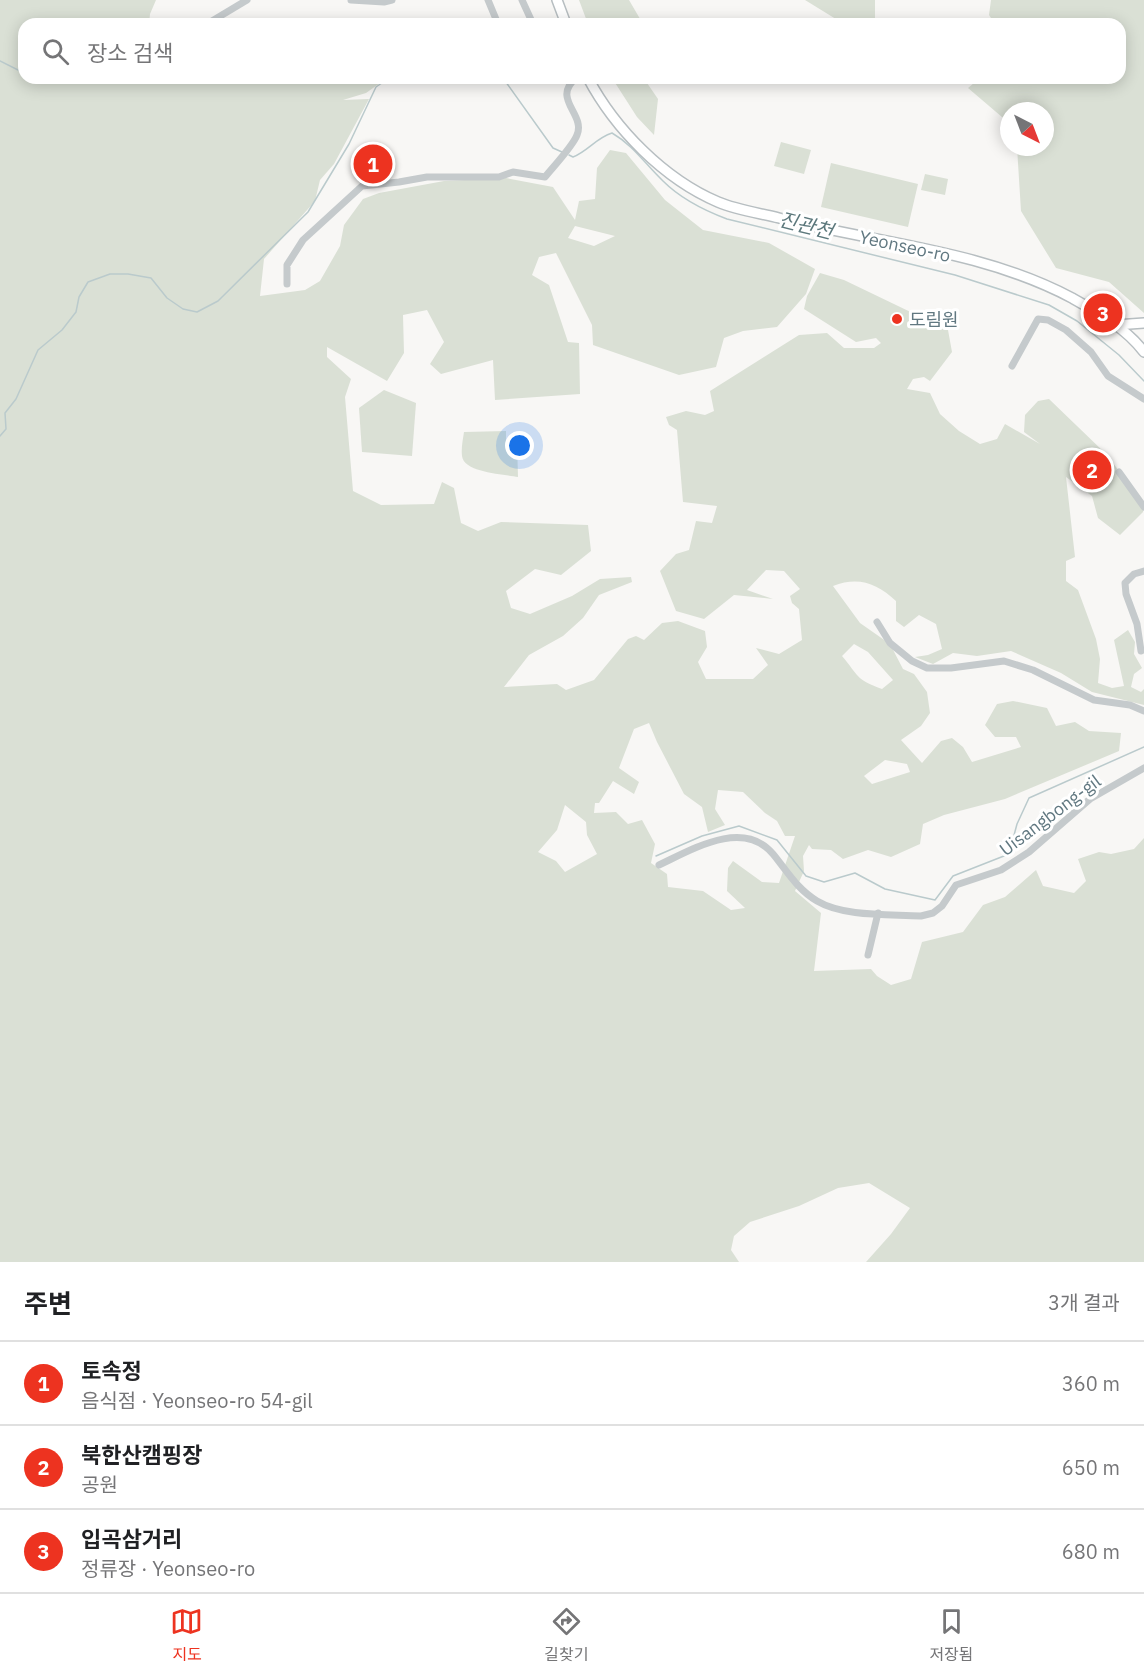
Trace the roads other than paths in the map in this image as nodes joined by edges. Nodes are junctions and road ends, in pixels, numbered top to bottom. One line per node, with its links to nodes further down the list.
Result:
1 (247, 0): 7 (street)
2 (351, 0): 3 (street)
3 (392, 0)
4 (488, 0): 8 (street)
5 (522, 0): 9 (street)
6 (557, 0): 10 (main road)
7 (217, 18)
8 (496, 18)
9 (530, 18)
10 (564, 18)
11 (569, 84): 13 (street)
12 (592, 84): 15 (main road, Yeonseo-ro)
13 (287, 284)
14 (1144, 323): 15 (main road)
15 (1116, 326): 16 (main road, Yeonseo-ro)
16 (1143, 349)
17 (1012, 366): 18 (street)
18 (1144, 399)
19 (1119, 472): 20 (street)
20 (1144, 507)
21 (1144, 571): 23 (street)
22 (877, 622): 24 (street)
23 (1141, 651)
24 (1144, 711)
25 (1144, 768): 27 (street, Uisangbong-gil)
26 (659, 865): 27 (street, Uisangbong-gil)
27 (878, 913): 28 (street)
28 (868, 955)

